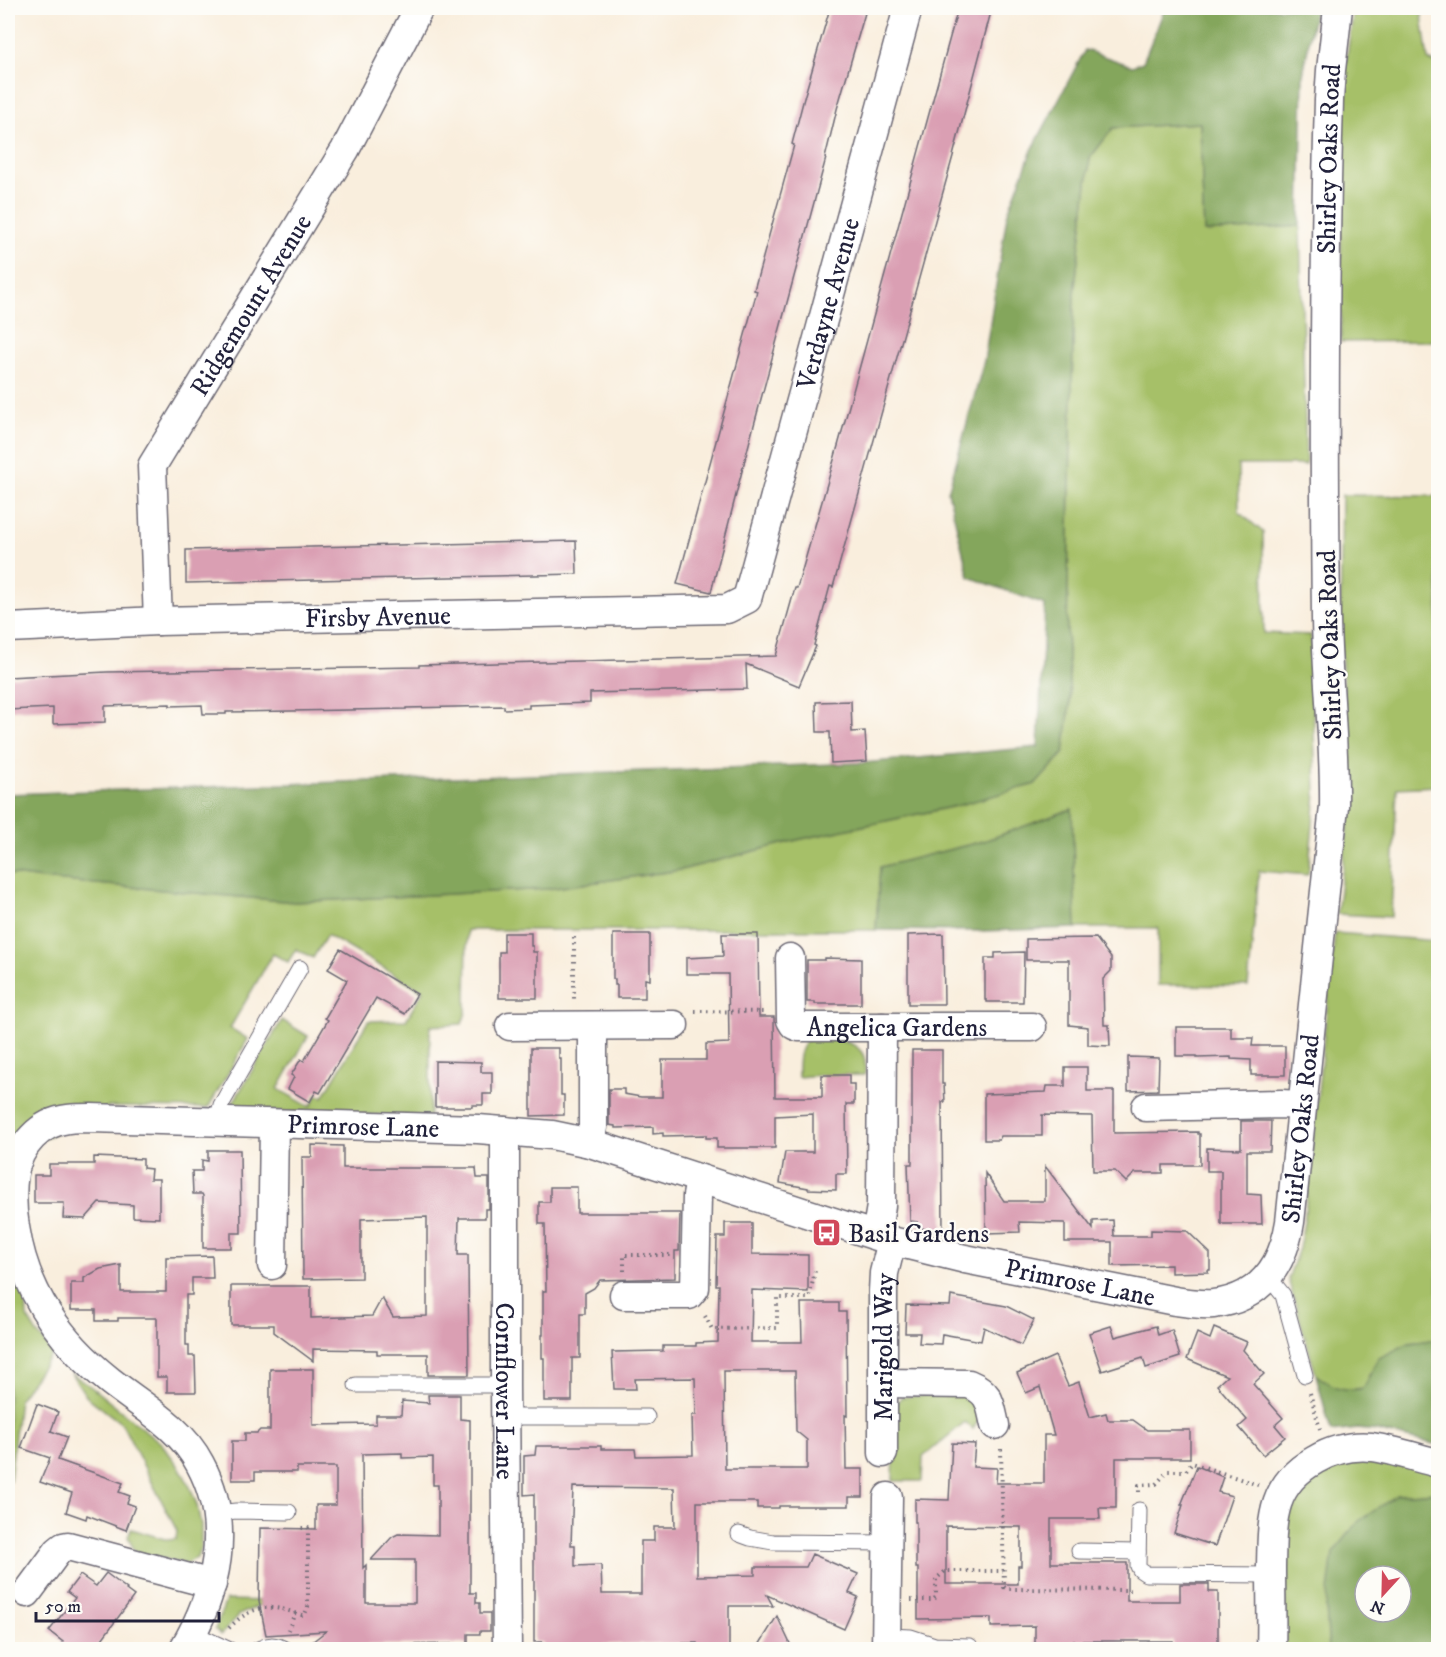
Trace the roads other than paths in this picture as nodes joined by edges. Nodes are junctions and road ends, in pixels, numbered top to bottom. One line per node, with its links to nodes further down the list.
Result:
1 (419, 8): 5 (street, Ridgemount Avenue)
2 (908, 8): 4 (street, Verdayne Avenue)
3 (1338, 8): 14 (street, Shirley Oaks Road)
4 (747, 599): 5 (street, Firsby Avenue)
5 (158, 621): 6 (street, Firsby Avenue)
6 (8, 628)
7 (790, 958): 12 (street, Angelica Gardens)
8 (300, 968): 16 (lane)
9 (675, 1025): 11 (street)
10 (510, 1026): 11 (street)
11 (584, 1026): 19 (street)
12 (882, 1027): 13 (street, Angelica Gardens); 21 (street, Marigold Way)
13 (1032, 1027)
14 (1301, 1105): 15 (street); 23 (street, Shirley Oaks Road)
15 (1146, 1107)
16 (217, 1121): 17 (street, Primrose Lane); 37 (street, Primrose Lane)
17 (274, 1124): 18 (street, Primrose Lane); 22 (street)
18 (505, 1131): 19 (street, Primrose Lane); 28 (street, Cornflower Lane)
19 (590, 1143): 20 (street, Primrose Lane)
20 (700, 1179): 21 (street, Primrose Lane); 24 (street)
21 (884, 1239): 23 (street, Primrose Lane); 26 (street, Marigold Way)
22 (272, 1265)
23 (1268, 1275): 25 (lane)
24 (624, 1295)
25 (1305, 1374)
26 (883, 1383): 31 (street); 32 (street, Marigold Way)
27 (356, 1385): 28 (lane)
28 (505, 1385): 29 (street, Cornflower Lane)
29 (505, 1417): 30 (lane); 50 (street, Cornflower Lane)
30 (647, 1417)
31 (995, 1425)
32 (883, 1453)
33 (1438, 1463): 42 (street)
34 (888, 1497): 39 (street)
35 (1139, 1510): 41 (lane)
36 (289, 1512): 37 (lane)
37 (217, 1513): 43 (street, Primrose Lane)
38 (739, 1534): 39 (lane)
39 (886, 1543): 45 (street)
40 (1079, 1551): 41 (lane)
41 (1138, 1552): 42 (lane)
42 (1271, 1575): 51 (street)
43 (212, 1584): 44 (street); 46 (street, Primrose Lane)
44 (27, 1593)
45 (886, 1643): 47 (lane)
46 (206, 1644)
47 (970, 1646)
48 (284, 1648): 49 (lane)
49 (257, 1650)
50 (507, 1650)
51 (1271, 1650)

